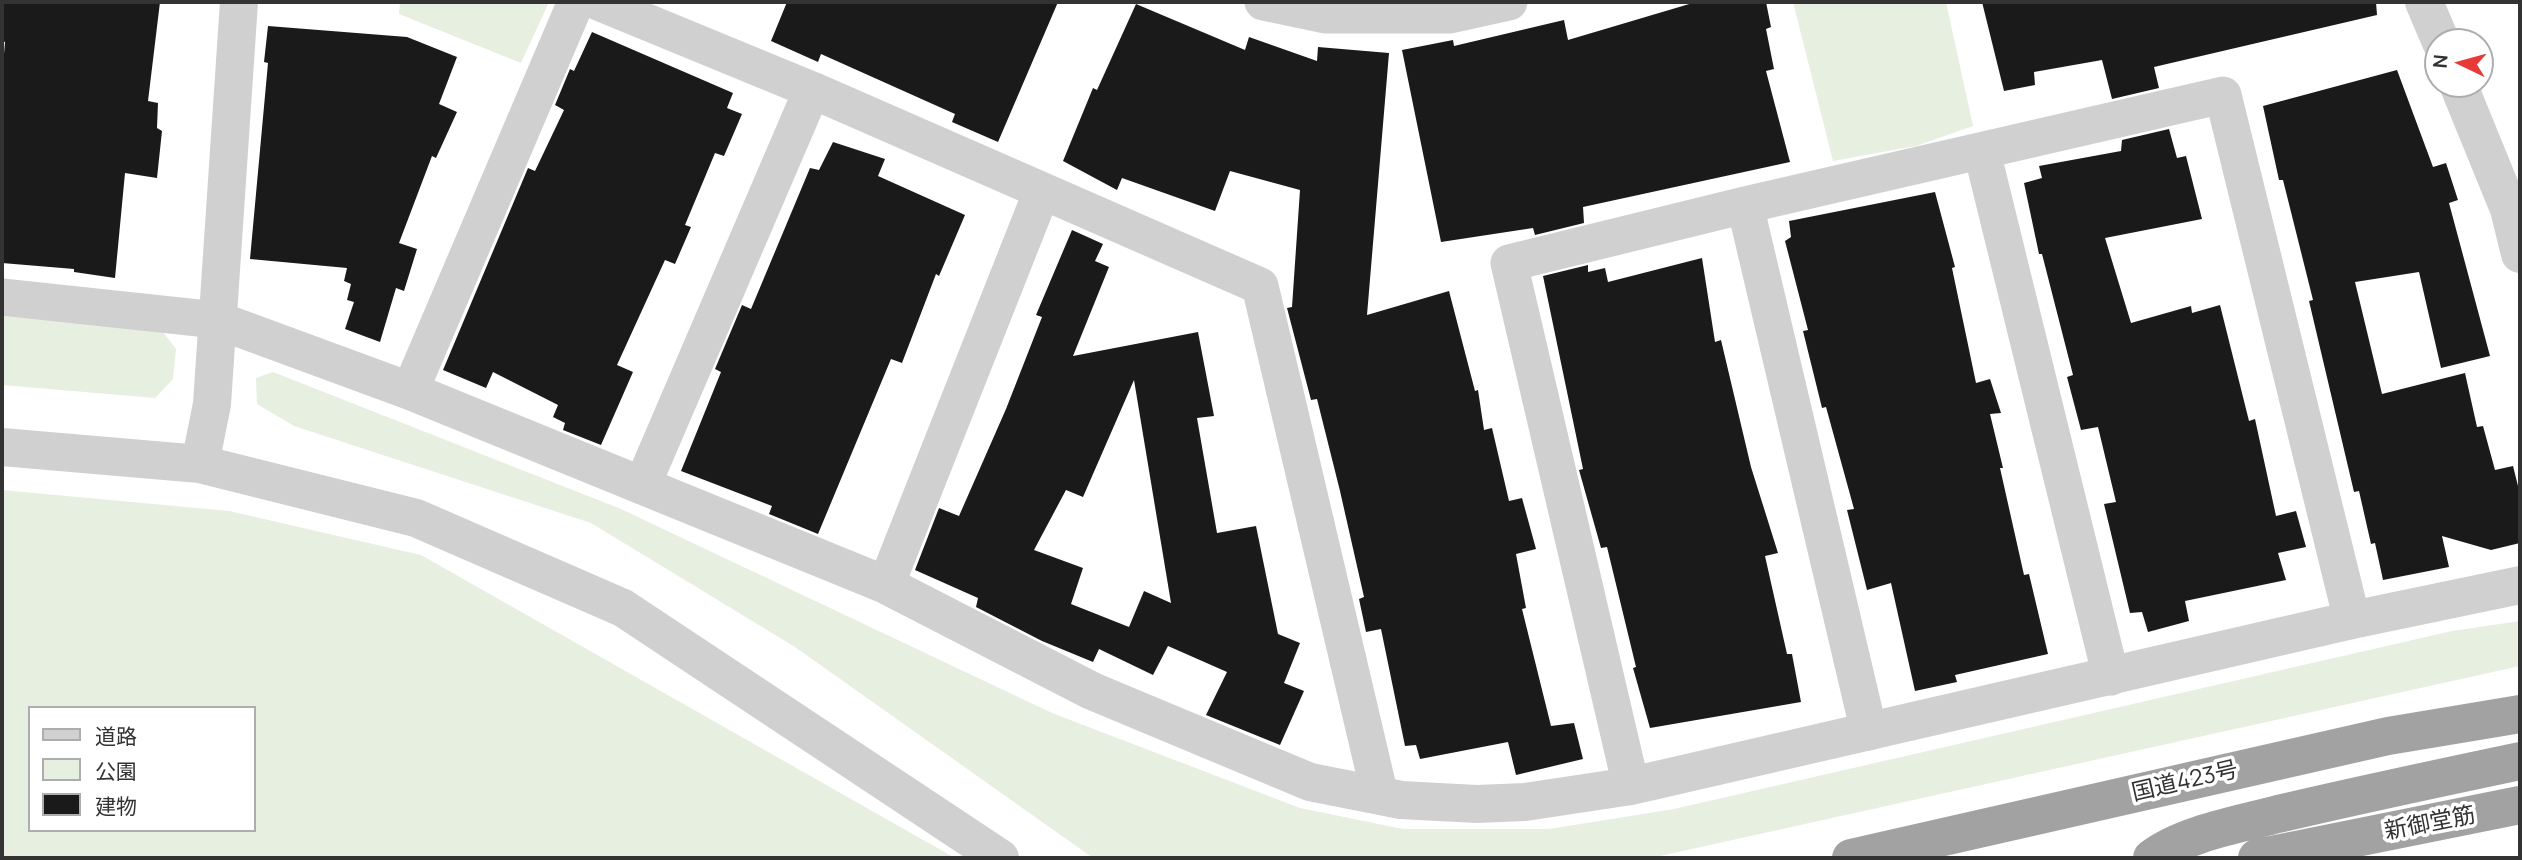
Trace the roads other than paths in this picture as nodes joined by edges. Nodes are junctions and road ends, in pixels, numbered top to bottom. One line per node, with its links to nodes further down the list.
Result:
1 (239, 2): 15 (street)
2 (576, 2): 16 (street)
3 (598, 2): 8 (street)
4 (1264, 2): 5 (street)
5 (1509, 2)
6 (2424, 2): 7 (street)
7 (2435, 28)
8 (812, 90): 11 (street); 19 (street)
9 (2464, 98): 13 (street)
10 (1982, 152): 12 (street); 22 (street); 23 (street)
11 (1042, 191): 20 (street); 28 (street)
12 (1745, 205): 25 (street); 27 (street)
13 (2520, 254)
14 (2, 297): 15 (street)
15 (217, 320): 16 (street); 18 (street)
16 (410, 391): 19 (street)
17 (2, 447): 18 (street)
18 (200, 464): 30 (street)
19 (642, 486): 20 (street)
20 (886, 585): 28 (street)
21 (2520, 585): 22 (street)
22 (2352, 620): 23 (street)
23 (2111, 677): 25 (street)
24 (2520, 714): 31 (highway, 国道423号)
25 (1869, 732): 27 (street)
26 (2520, 761): 32 (highway)
27 (1630, 786): 28 (street)
28 (1380, 796)
29 (2520, 806): 33 (highway, 新御堂筋)
30 (1000, 858)
31 (1851, 858)
32 (2152, 858)
33 (2257, 858)

